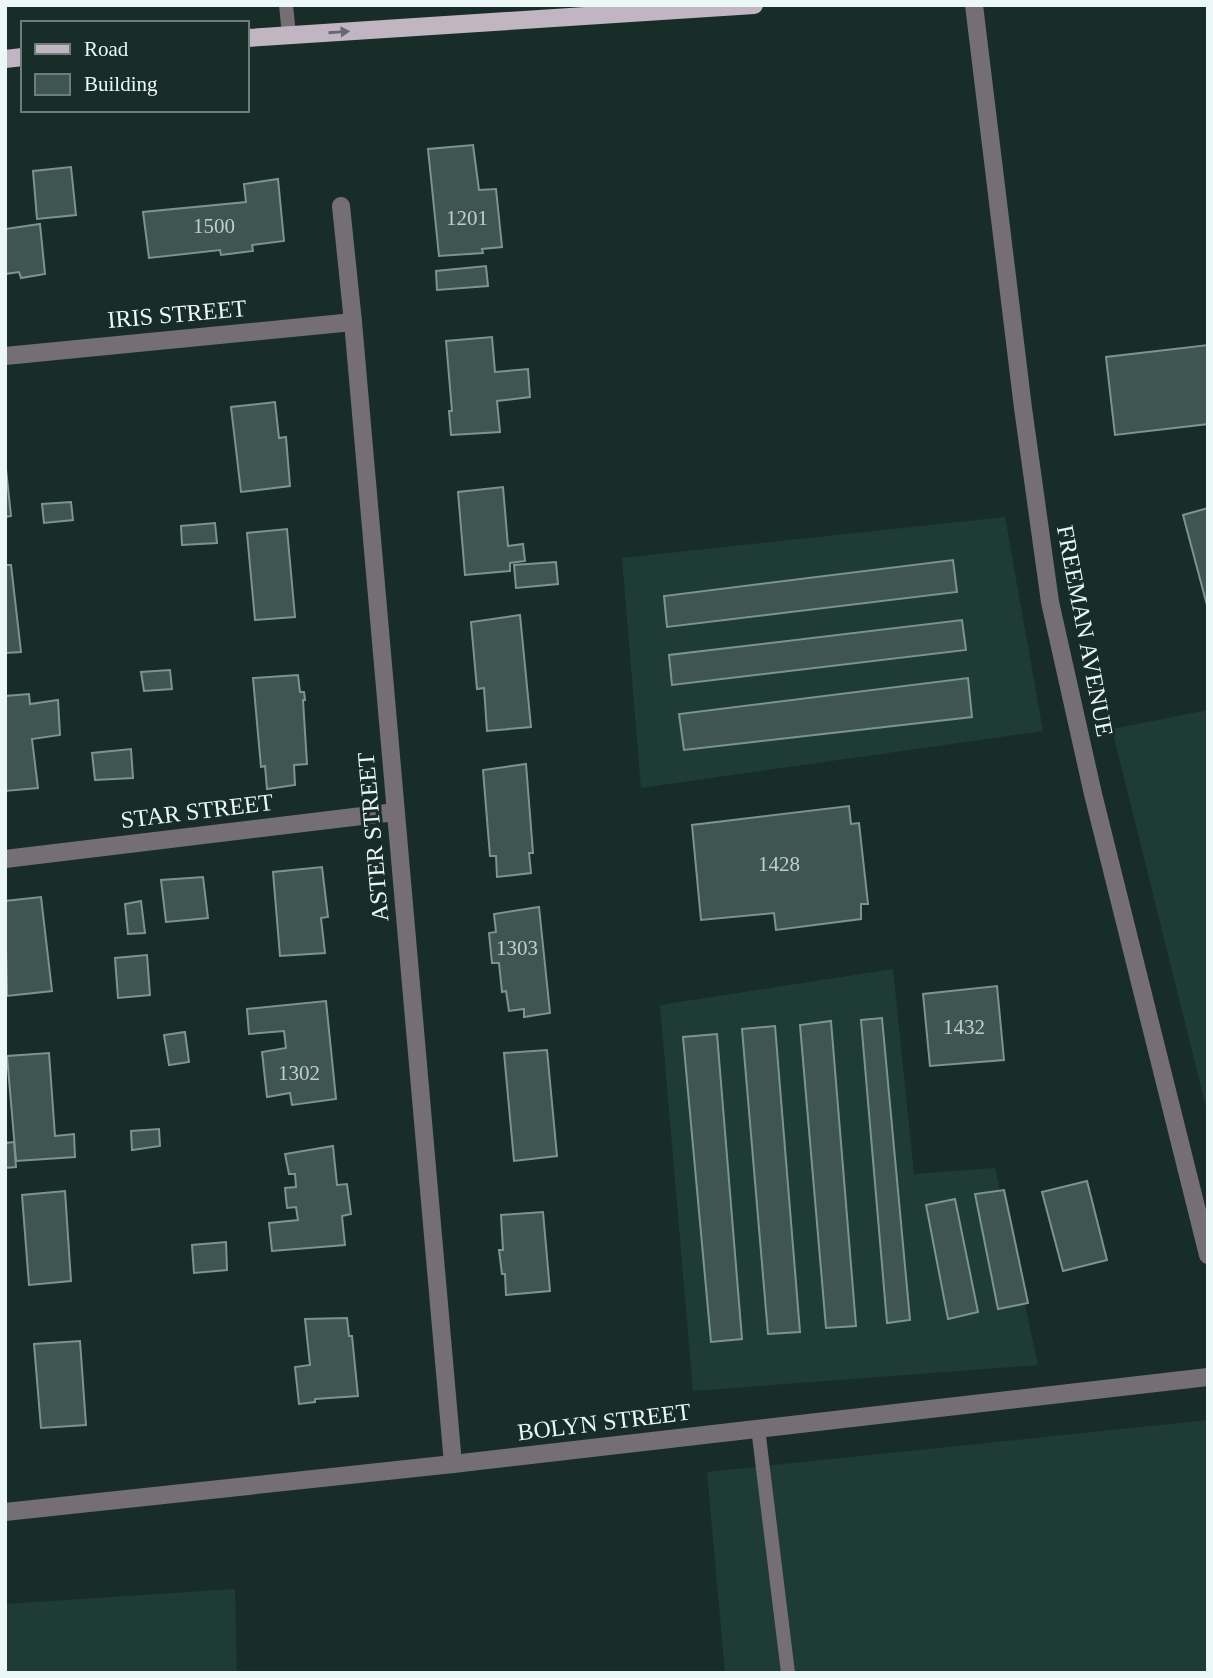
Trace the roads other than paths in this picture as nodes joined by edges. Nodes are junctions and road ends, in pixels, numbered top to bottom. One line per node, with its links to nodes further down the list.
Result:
1 (286, 5): 4 (lane)
2 (754, 5): 4 (main road, one-way to 2)
3 (974, 5): 11 (street, FREEMAN AVENUE)
4 (289, 35): 5 (main road)
5 (248, 38)
6 (341, 206): 7 (street, ASTER STREET)
7 (354, 321): 8 (street, IRIS STREET); 9 (street, ASTER STREET)
8 (5, 356)
9 (395, 812): 10 (street, STAR STREET); 14 (street, ASTER STREET)
10 (5, 859)
11 (1208, 1255)
12 (1208, 1377): 13 (street, BOLYN STREET)
13 (758, 1428): 14 (street, BOLYN STREET); 16 (lane)
14 (453, 1464): 15 (street, BOLYN STREET)
15 (5, 1512)
16 (788, 1673)

